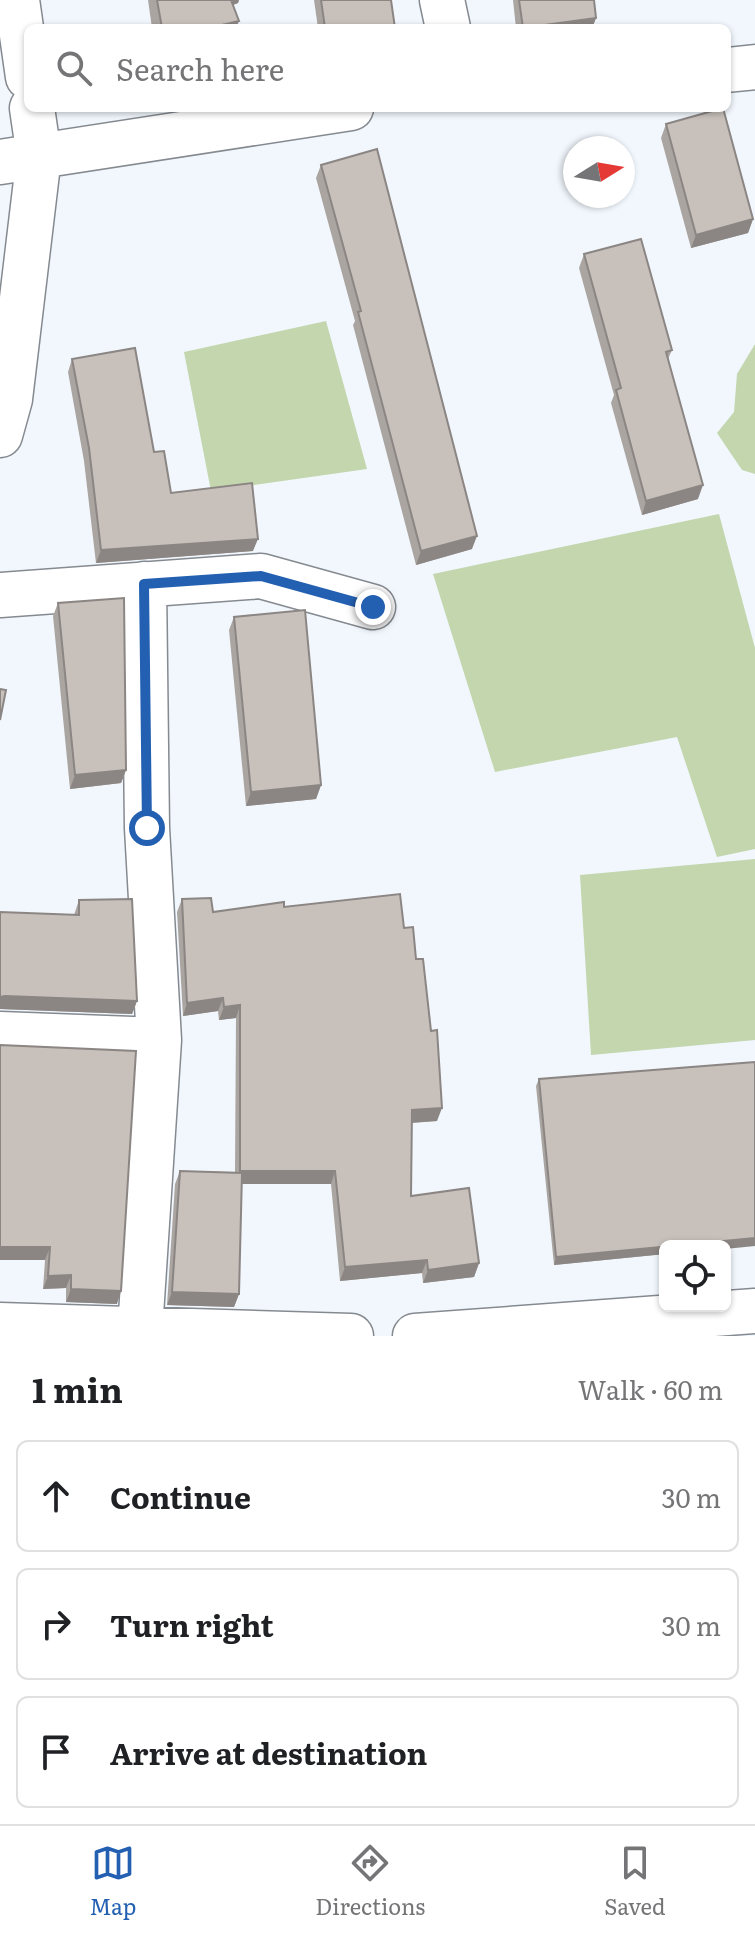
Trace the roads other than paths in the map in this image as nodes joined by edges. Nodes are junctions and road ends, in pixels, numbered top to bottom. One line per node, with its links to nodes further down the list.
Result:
1 (17, 0): 4 (street)
2 (442, 0): 3 (street)
3 (447, 24)
4 (24, 49)
5 (755, 67): 6 (street)
6 (731, 70)
7 (31, 112): 9 (street)
8 (325, 112): 9 (street)
9 (20, 159): 10 (street)
10 (0, 435)
11 (144, 584): 12 (street); 13 (street); 15 (street)
12 (0, 595)
13 (373, 607)
14 (0, 1034): 15 (street)
15 (159, 1040): 18 (street)
16 (755, 1311): 20 (street)
17 (0, 1325): 18 (street)
18 (140, 1330): 19 (street)
19 (351, 1336)
20 (415, 1336)

